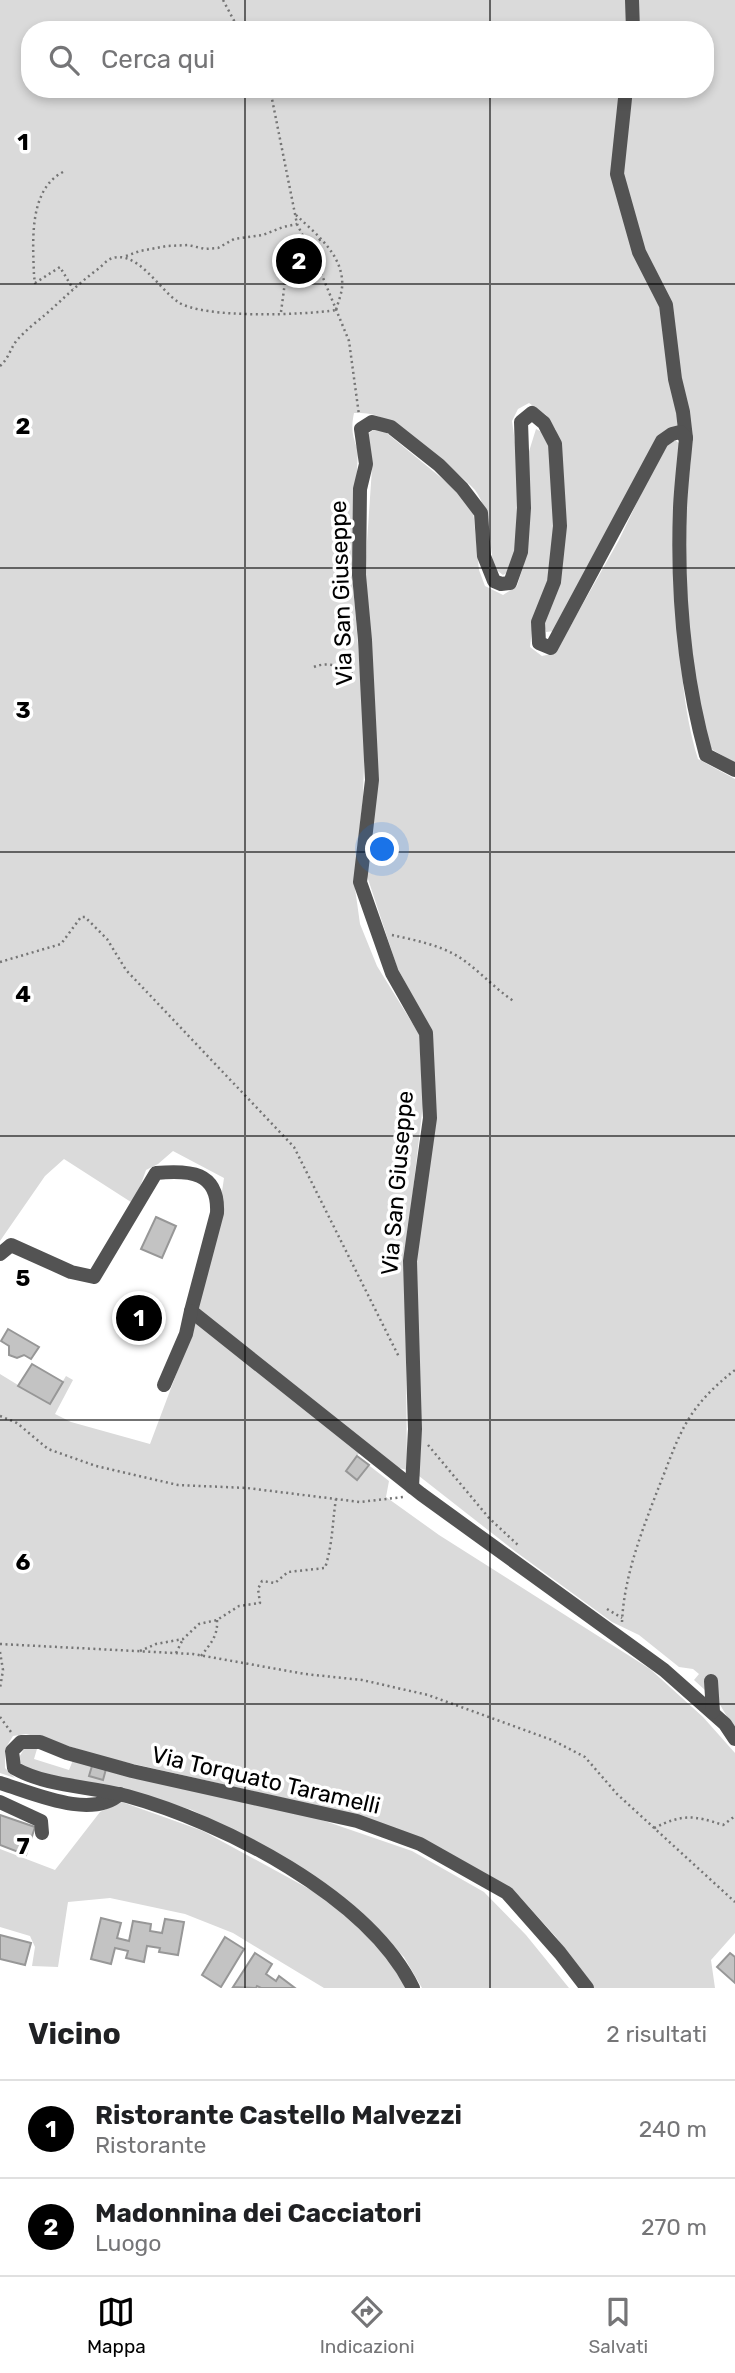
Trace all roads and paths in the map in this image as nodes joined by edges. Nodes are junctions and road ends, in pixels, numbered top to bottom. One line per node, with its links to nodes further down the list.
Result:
1 (223, 0): 3 (path)
2 (632, 0): 4 (street)
3 (234, 21)
4 (633, 21)
5 (272, 98): 8 (path)
6 (625, 98): 18 (street)
7 (63, 172): 13 (path)
8 (296, 215): 9 (path); 10 (path)
9 (297, 224): 11 (path); 12 (path)
10 (321, 239): 11 (path); 14 (path)
11 (309, 248): 14 (path); 15 (path)
12 (126, 256): 13 (path); 15 (path)
13 (73, 289): 16 (path)
14 (336, 310): 15 (path); 17 (path)
15 (281, 313)
16 (0, 366)
17 (361, 429): 18 (street); 20 (street, Via San Giuseppe)
18 (686, 438): 21 (street)
19 (314, 667): 20 (path)
20 (367, 684): 22 (street, Via San Giuseppe)
21 (735, 770)
22 (378, 933): 24 (path); 31 (street, Via San Giuseppe)
23 (0, 962): 27 (path)
24 (515, 1002)
25 (0, 1254): 26 (street)
26 (191, 1311): 29 (street); 32 (street)
27 (400, 1360)
28 (735, 1370): 37 (path)
29 (164, 1385)
30 (0, 1416): 33 (path)
31 (415, 1429): 32 (street, Via San Giuseppe); 34 (path)
32 (416, 1491): 33 (path); 37 (street)
33 (336, 1499): 35 (path)
34 (527, 1553)
35 (216, 1620): 36 (path); 42 (path)
36 (183, 1639): 40 (path); 41 (path)
37 (621, 1639): 45 (street)
38 (0, 1644): 40 (path)
39 (0, 1651): 44 (path)
40 (140, 1651): 41 (path)
41 (176, 1653): 42 (path)
42 (201, 1656): 53 (path)
43 (711, 1681): 45 (street)
44 (0, 1688)
45 (713, 1712): 47 (street)
46 (0, 1717): 48 (path)
47 (735, 1739)
48 (21, 1742): 50 (street, Via Torquato Taramelli); 57 (street, Via Torquato Taramelli)
49 (0, 1783): 50 (street)
50 (120, 1794): 56 (street, Via Torquato Taramelli)
51 (0, 1802): 54 (street)
52 (735, 1815): 53 (path)
53 (654, 1828): 55 (path)
54 (42, 1833)
55 (735, 1902)
56 (413, 1988)
57 (587, 1988)

